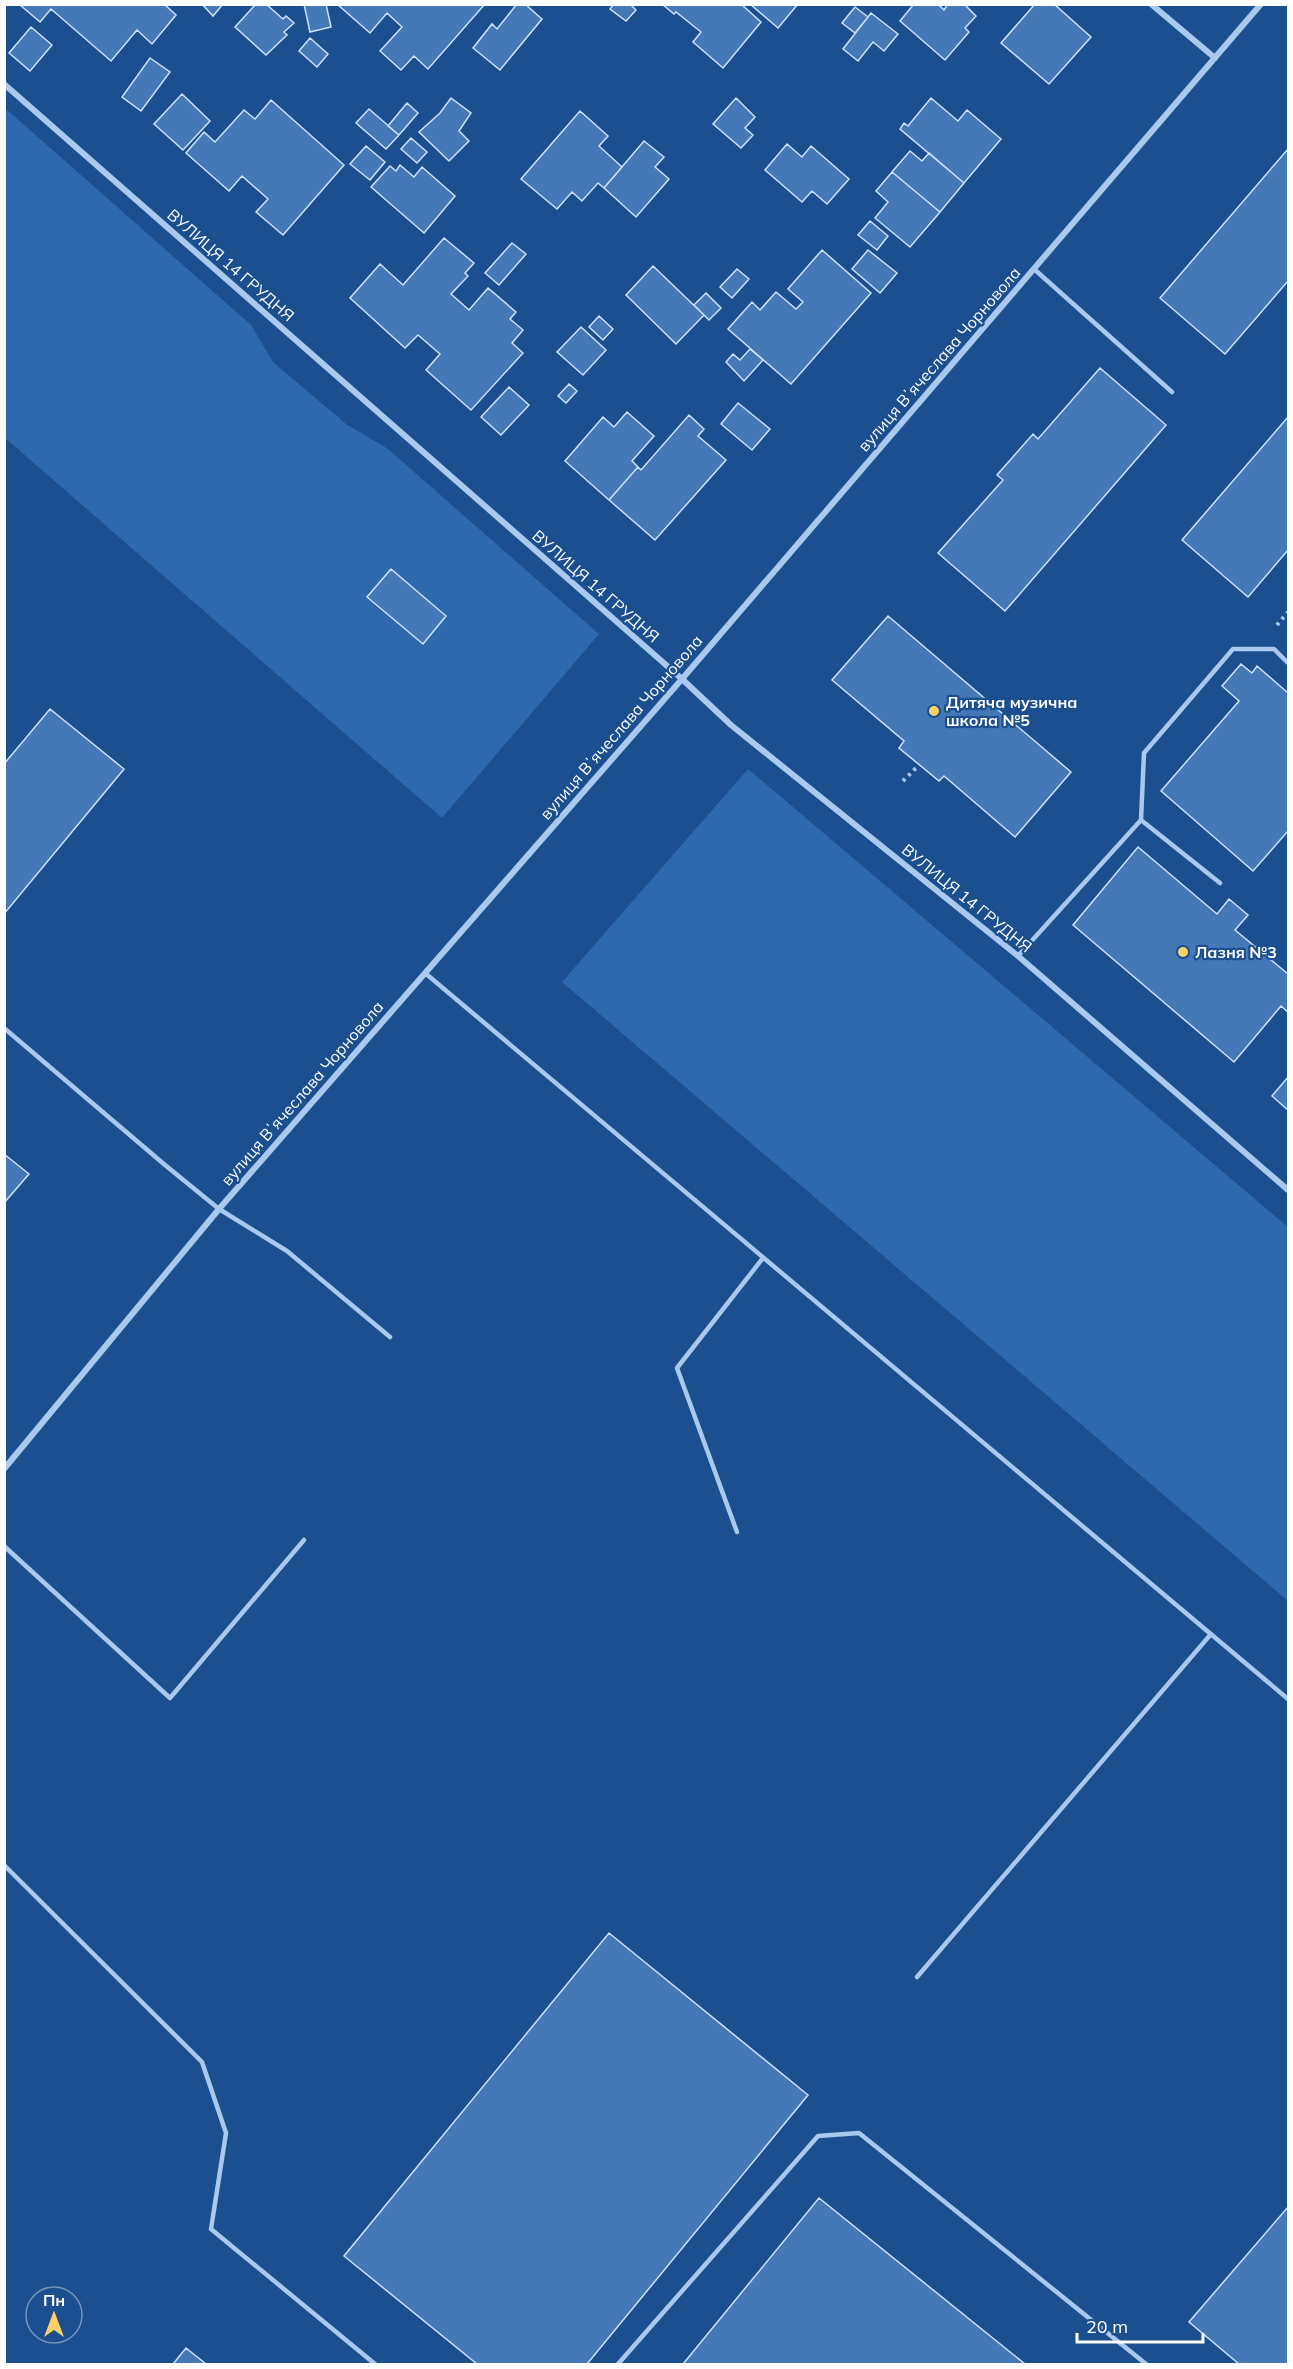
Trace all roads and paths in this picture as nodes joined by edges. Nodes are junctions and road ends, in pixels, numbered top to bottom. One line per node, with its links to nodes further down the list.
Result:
1 (1151, 4): 3 (street)
2 (1261, 4): 3 (street, вулиця Вʼячеслава Чорновола)
3 (1215, 58): 5 (street, вулиця Вʼячеслава Чорновола)
4 (4, 84): 8 (street, ВУЛИЦЯ 14 ГРУДНЯ)
5 (1034, 269): 6 (lane); 8 (street, вулиця Вʼячеслава Чорновола)
6 (1172, 392)
7 (1288, 663): 11 (lane)
8 (681, 679): 13 (street, ВУЛИЦЯ 14 ГРУДНЯ); 14 (street, вулиця Вʼячеслава Чорновола)
9 (919, 765): 10 (path)
10 (903, 782)
11 (1141, 820): 12 (lane); 13 (lane)
12 (1220, 883)
13 (1018, 956): 16 (street, ВУЛИЦЯ 14 ГРУДНЯ)
14 (425, 973): 17 (street, вулиця Вʼячеслава Чорновола); 18 (lane)
15 (4, 1028): 17 (lane)
16 (1288, 1190)
17 (219, 1209): 19 (lane); 20 (street, вулиця Вʼячеслава Чорновола)
18 (763, 1258): 21 (lane); 24 (lane)
19 (390, 1337)
20 (4, 1469)
21 (737, 1532)
22 (304, 1540): 23 (lane)
23 (4, 1546)
24 (1211, 1634): 25 (lane); 27 (lane)
25 (1288, 1700)
26 (4, 1865): 28 (lane)
27 (917, 1977)
28 (375, 2364)
29 (618, 2364): 30 (lane)
30 (1146, 2364)

